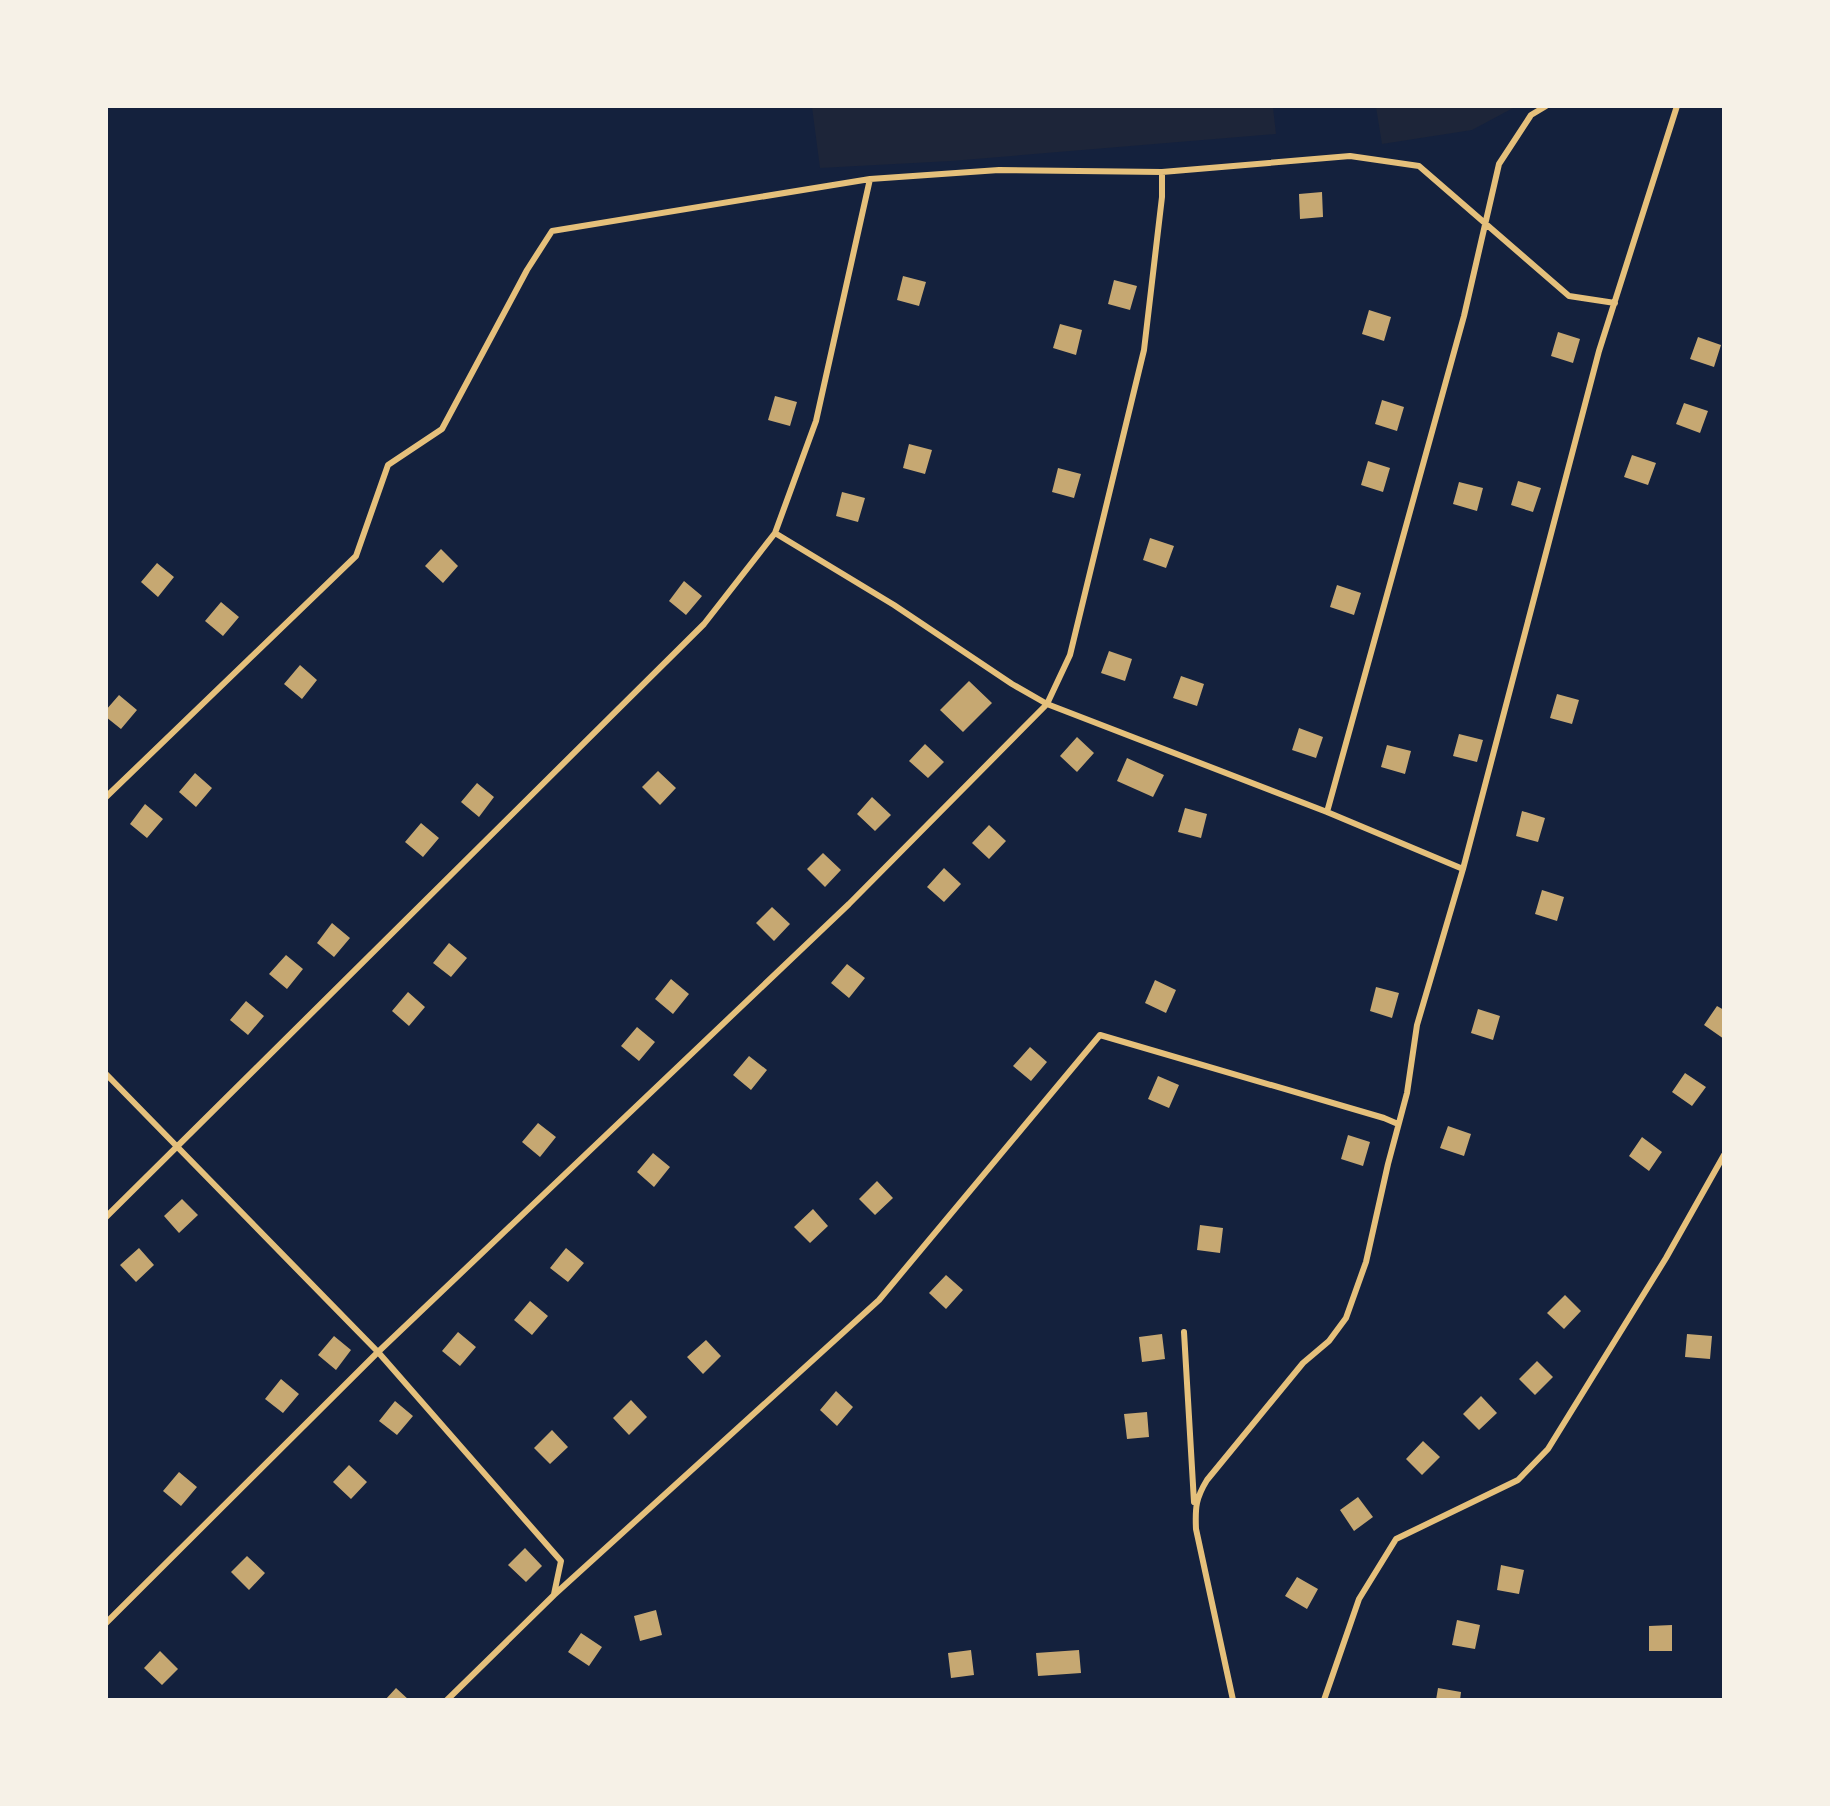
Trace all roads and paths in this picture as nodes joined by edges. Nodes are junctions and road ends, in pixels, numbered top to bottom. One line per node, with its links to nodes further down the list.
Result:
1 (1546, 106): 5 (street)
2 (1677, 106): 6 (street)
3 (1162, 172): 4 (street); 5 (street); 8 (street)
4 (870, 178): 7 (street); 9 (street)
5 (1485, 224): 6 (street); 10 (street)
6 (1615, 303): 11 (street)
7 (775, 533): 8 (street); 14 (street)
8 (1047, 704): 10 (street); 18 (street)
9 (106, 797)
10 (1328, 812): 11 (street)
11 (1463, 869): 13 (street)
12 (106, 1074): 14 (street)
13 (1398, 1124): 19 (street); 20 (street)
14 (177, 1146): 16 (street); 18 (street)
15 (1724, 1155): 24 (street)
16 (106, 1217)
17 (1184, 1332): 19 (street)
18 (378, 1352): 20 (street); 21 (street)
19 (1195, 1512): 23 (street)
20 (554, 1595): 22 (street)
21 (106, 1623)
22 (447, 1700)
23 (1233, 1700)
24 (1324, 1700)

